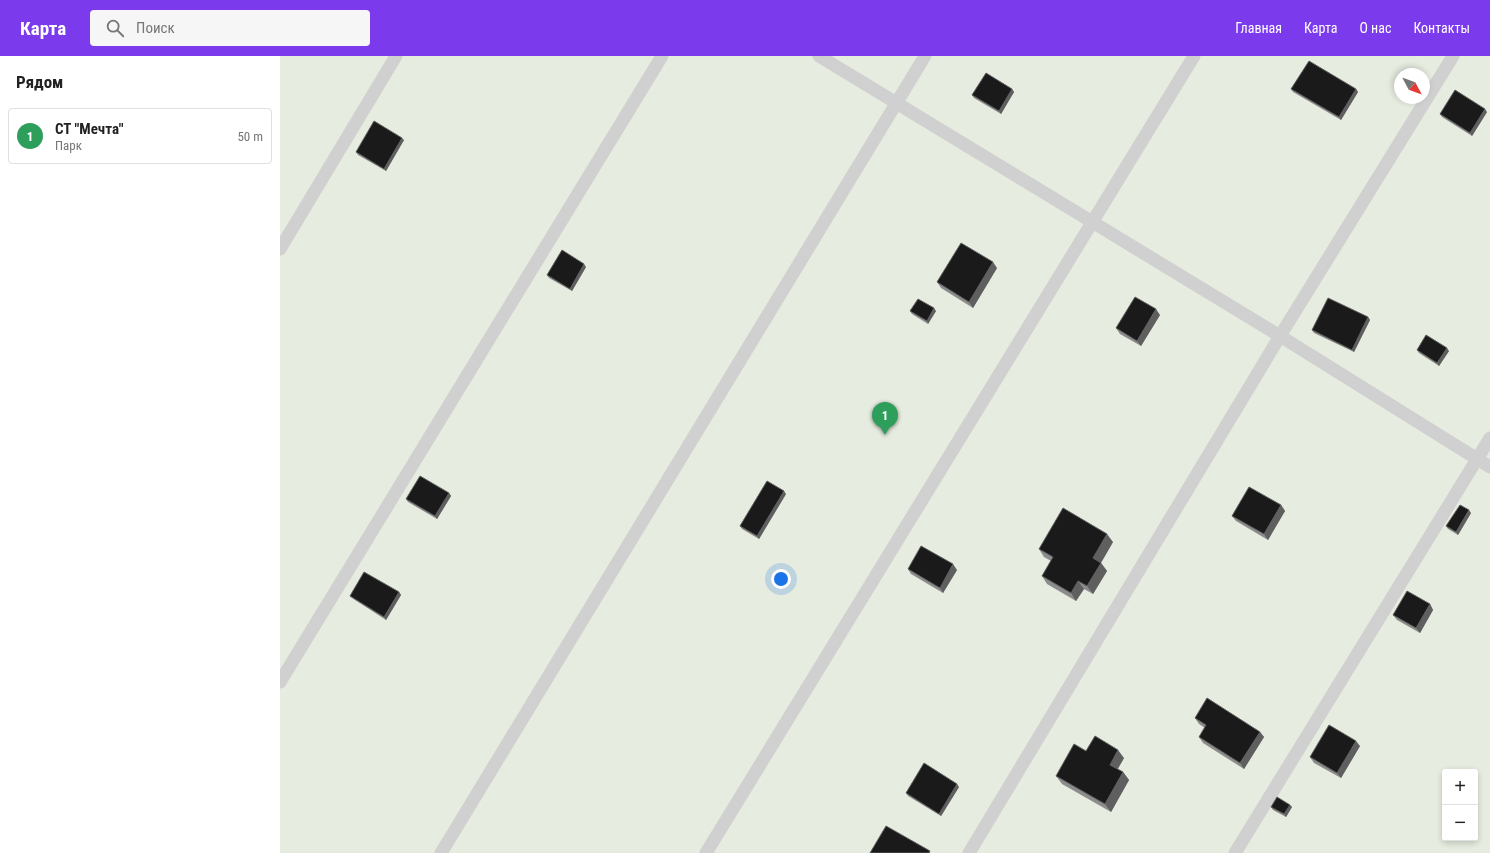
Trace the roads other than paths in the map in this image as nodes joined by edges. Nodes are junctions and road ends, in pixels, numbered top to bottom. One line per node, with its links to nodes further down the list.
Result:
1 (396, 56): 9 (lane)
2 (662, 56): 14 (lane)
3 (819, 56): 7 (lane)
4 (925, 56): 7 (lane)
5 (1194, 56): 8 (lane)
6 (1453, 56): 10 (lane)
7 (897, 103): 8 (lane); 15 (lane)
8 (1093, 222): 10 (lane); 16 (lane)
9 (280, 249)
10 (1280, 336): 12 (lane); 17 (lane)
11 (1490, 438): 12 (lane)
12 (1477, 460): 13 (lane); 18 (lane)
13 (1490, 467)
14 (280, 682)
15 (441, 853)
16 (706, 853)
17 (969, 853)
18 (1235, 853)

